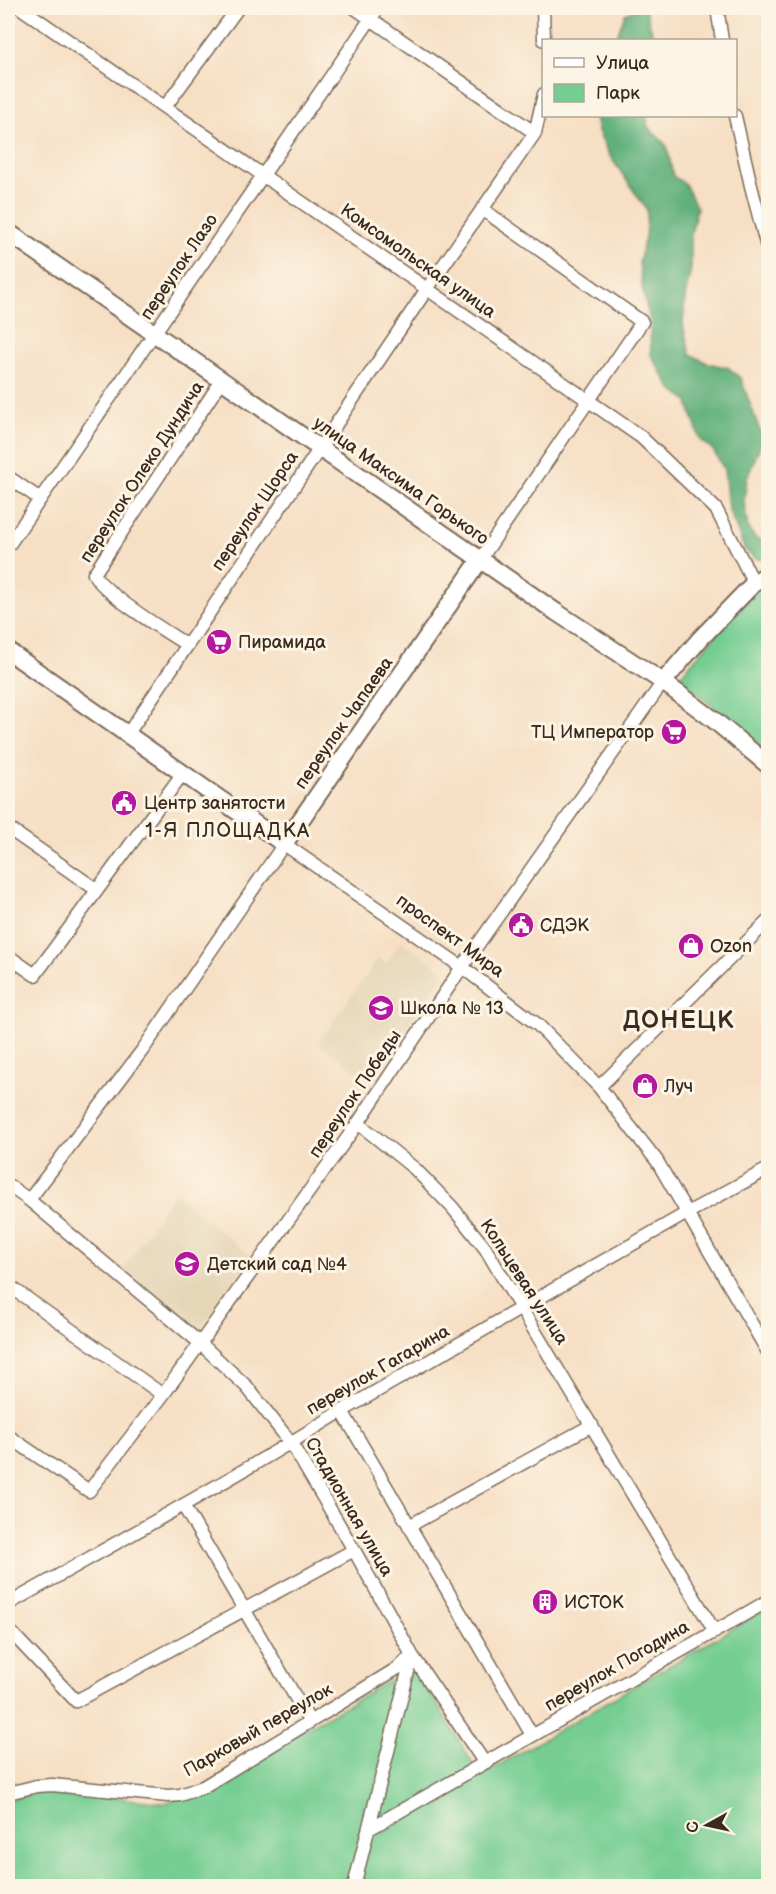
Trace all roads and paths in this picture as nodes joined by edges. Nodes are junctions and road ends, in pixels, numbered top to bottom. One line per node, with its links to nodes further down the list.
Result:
1 (21, 8): 11 (street, Комсомольская улица)
2 (238, 8): 11 (street)
3 (355, 8): 7 (street)
4 (378, 8): 7 (street, переулок Лазо)
5 (543, 8): 8 (street)
6 (717, 8): 9 (street)
7 (371, 18): 13 (street); 14 (street, переулок Лазо)
8 (544, 39)
9 (722, 39)
10 (542, 98): 13 (street, переулок Щорса)
11 (165, 107): 14 (street, Комсомольская улица)
12 (735, 117): 17 (street)
13 (534, 133): 15 (street, переулок Щорса)
14 (263, 175): 18 (street, Комсомольская улица); 19 (street, переулок Лазо)
15 (482, 209): 18 (street, переулок Щорса); 21 (street, переулок Чапаева)
16 (8, 232): 19 (main road, улица Максима Горького)
17 (768, 250)
18 (427, 289): 21 (street, Комсомольская улица); 22 (street, переулок Щорса)
19 (155, 334): 20 (main road, улица Максима Горького); 24 (street, переулок Лазо)
20 (222, 380): 22 (main road, улица Максима Горького); 28 (street, переулок Олеко Дундича)
21 (588, 400): 26 (street, переулок Чапаева); 27 (street, Комсомольская улица)
22 (319, 447): 26 (main road, улица Максима Горького); 28 (street, переулок Щорса)
23 (8, 477): 24 (street)
24 (40, 499): 25 (street, переулок Лазо)
25 (8, 546)
26 (480, 560): 30 (main road, улица Максима Горького); 35 (main road, переулок Чапаева)
27 (761, 579): 30 (main road)
28 (187, 645): 31 (street, переулок Щорса)
29 (8, 651): 31 (main road, проспект Мира)
30 (663, 682): 32 (main road, улица Максима Горького); 39 (street, переулок Победы)
31 (127, 735): 33 (main road, проспект Мира)
32 (766, 758)
33 (183, 773): 35 (main road, проспект Мира); 36 (street)
34 (8, 828): 36 (street)
35 (284, 844): 39 (street, проспект Мира); 44 (street, переулок Чапаева)
36 (98, 890): 38 (street)
37 (768, 921): 40 (street)
38 (8, 956)
39 (462, 967): 40 (street, проспект Мира); 41 (street, переулок Победы)
40 (599, 1087): 45 (street, проспект Мира)
41 (358, 1123): 47 (street, Кольцевая улица); 48 (street, переулок Победы)
42 (768, 1169): 45 (street, переулок Гагарина)
43 (10, 1191): 44 (street, Стадионная улица)
44 (29, 1200): 48 (street, Стадионная улица)
45 (687, 1213): 47 (street, переулок Гагарина); 49 (street, проспект Мира)
46 (8, 1285): 50 (street)
47 (522, 1308): 51 (street, переулок Гагарина); 52 (street, Кольцевая улица)
48 (200, 1343): 50 (street, переулок Победы); 54 (street, Стадионная улица)
49 (768, 1352)
50 (163, 1395): 53 (street, переулок Победы)
51 (342, 1411): 54 (street, переулок Гагарина); 56 (street)
52 (592, 1425): 56 (street); 62 (street, Кольцевая улица)
53 (8, 1436)
54 (291, 1443): 55 (street, переулок Гагарина); 57 (street, Стадионная улица)
55 (183, 1505): 59 (street, переулок Гагарина); 60 (street)
56 (409, 1526): 65 (street)
57 (354, 1550): 60 (street); 63 (street, Стадионная улица)
58 (768, 1601): 62 (street, переулок Погодина)
59 (8, 1604)
60 (244, 1611): 61 (street); 64 (street)
61 (8, 1629)
62 (715, 1632): 65 (street, переулок Погодина)
63 (412, 1655): 64 (street, Парковый переулок); 66 (street, Стадионная улица); 68 (street)
64 (310, 1722): 67 (street, Парковый переулок)
65 (532, 1736): 66 (street, переулок Погодина)
66 (484, 1762): 68 (street, переулок Погодина)
67 (8, 1793)
68 (369, 1829): 70 (street)
69 (768, 1884): 71 (street)
70 (354, 1887)
71 (765, 1887)

